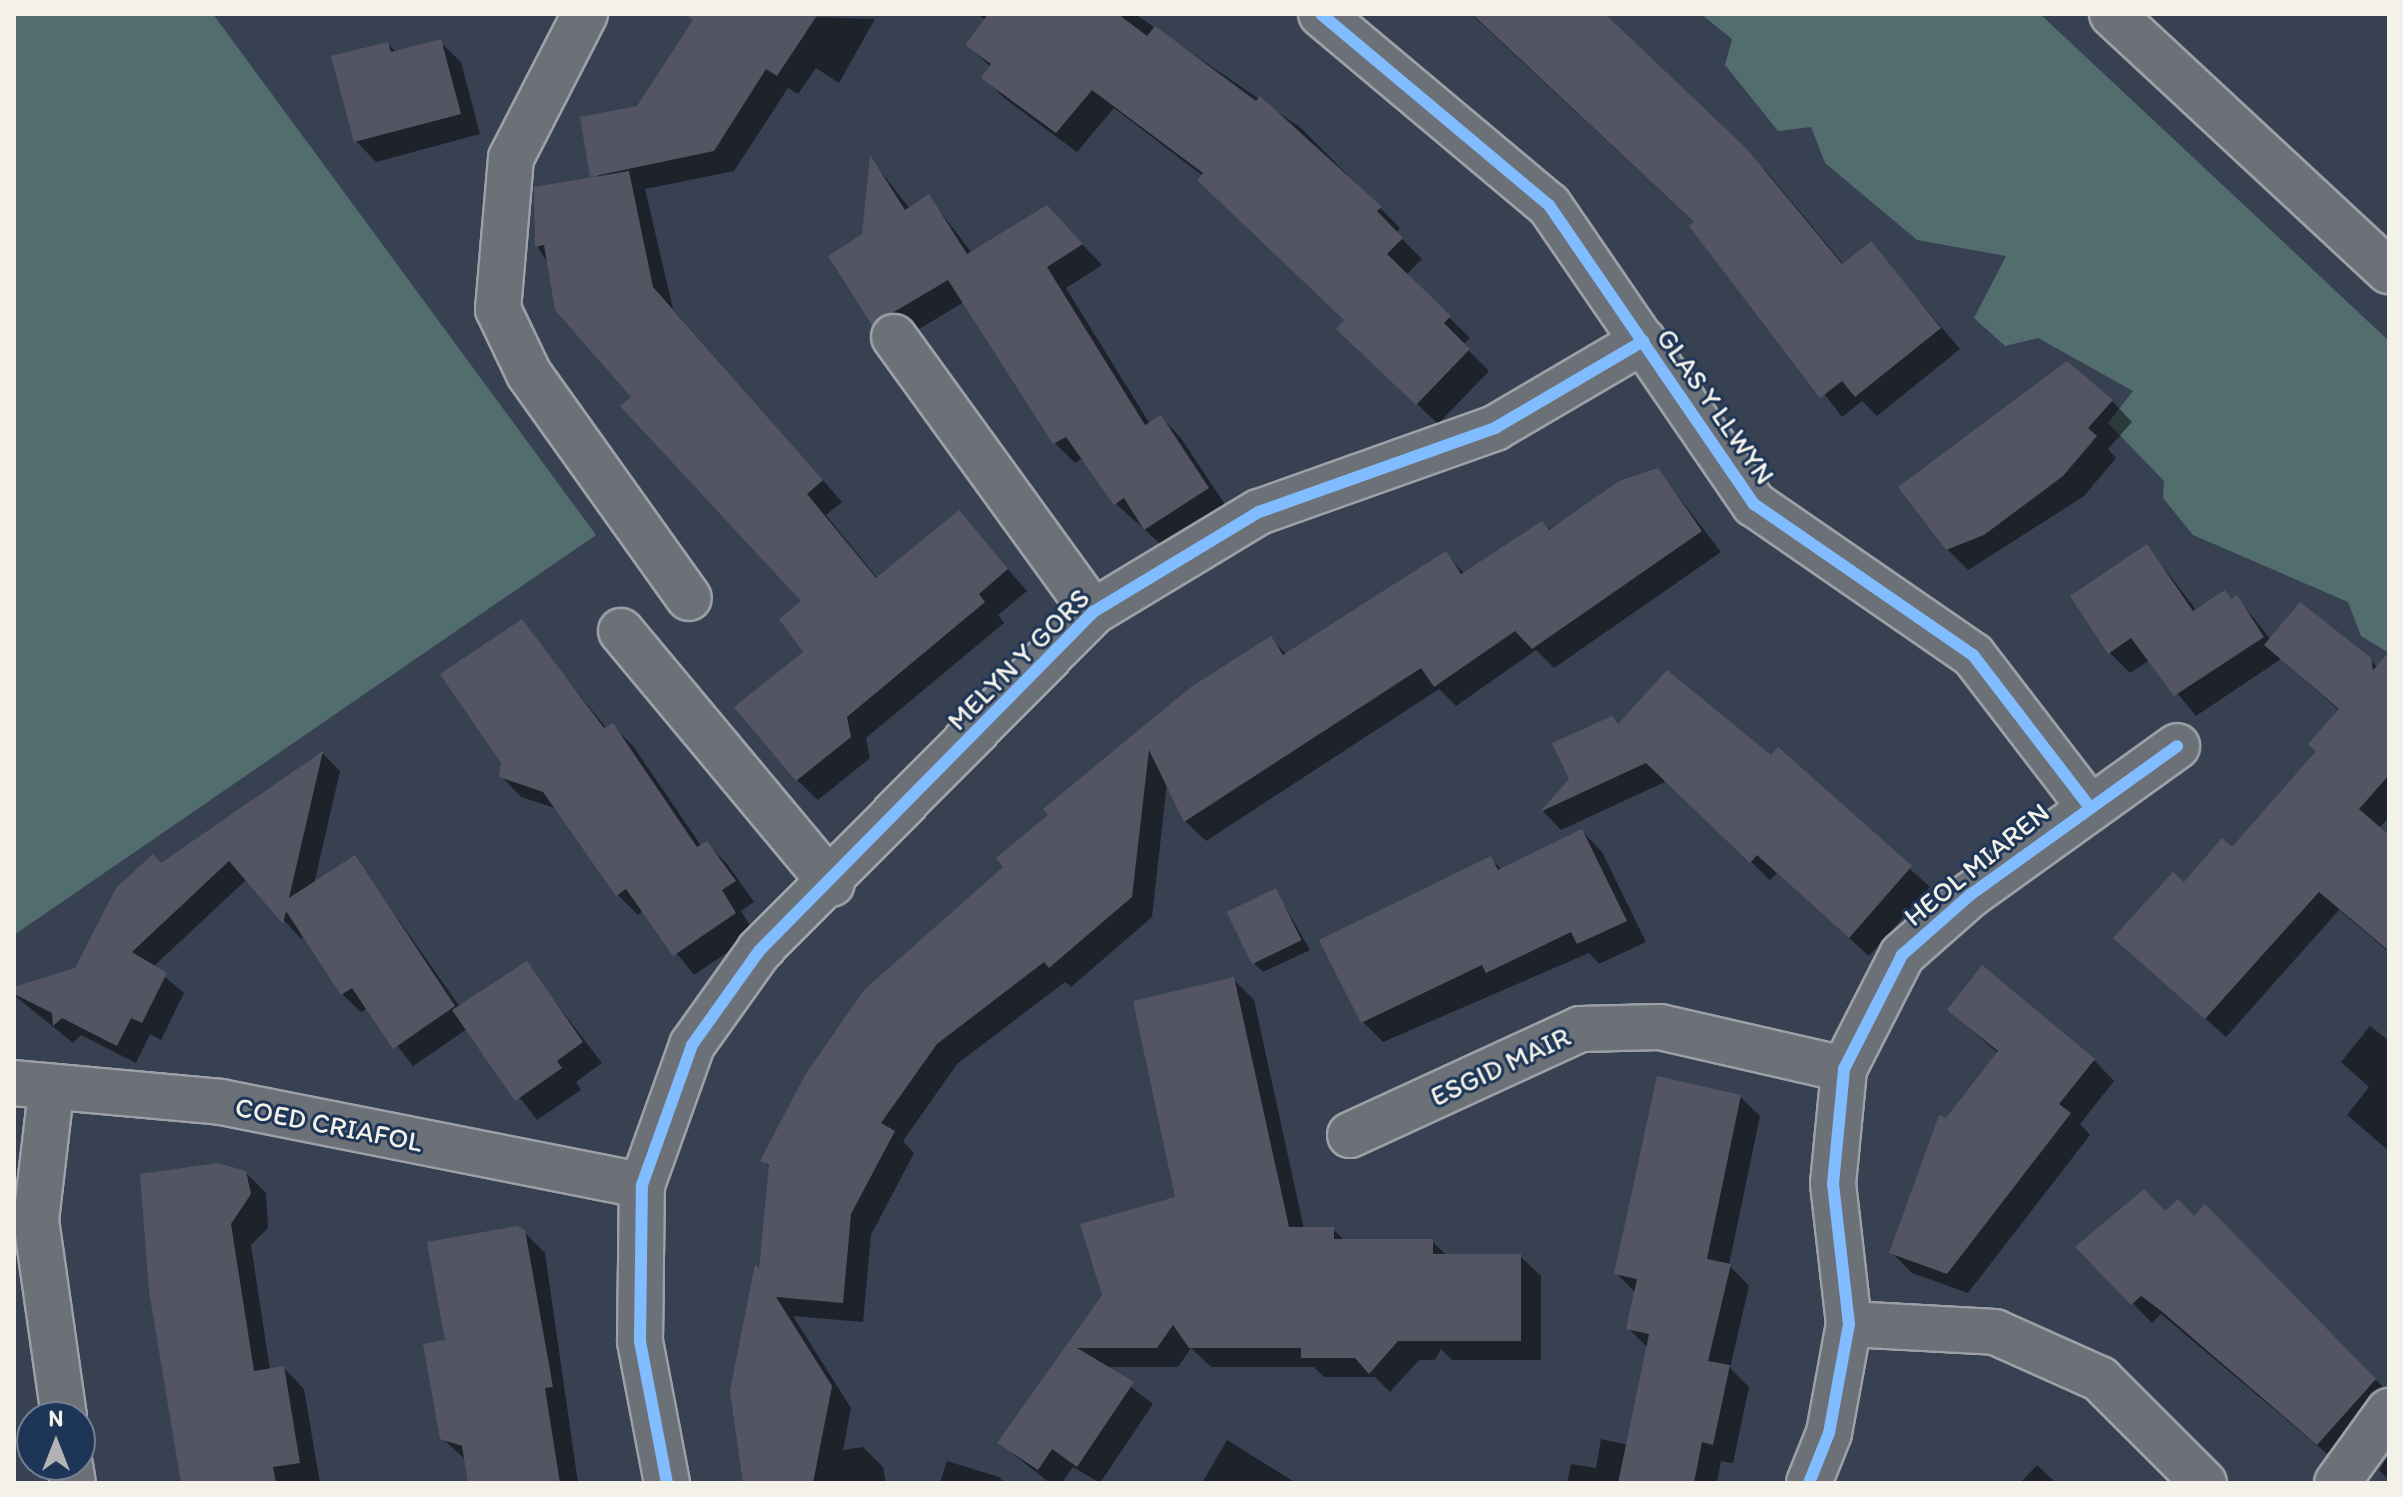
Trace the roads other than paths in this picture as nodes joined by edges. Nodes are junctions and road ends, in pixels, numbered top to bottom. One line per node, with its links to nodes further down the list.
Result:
1 (585, 14): 7 (street)
2 (1321, 14): 6 (street, GLAS Y LLWYN)
3 (2112, 14): 4 (street)
4 (2389, 271)
5 (894, 337): 8 (street)
6 (1643, 341): 8 (street, MELYN Y GORS); 11 (street, GLAS Y LLWYN)
7 (689, 598)
8 (1093, 612): 12 (street, MELYN Y GORS)
9 (621, 631): 12 (street)
10 (2177, 746): 11 (street, HEOL MIAREN)
11 (2089, 806): 13 (street, HEOL MIAREN)
12 (832, 884): 16 (street, MELYN Y GORS)
13 (1844, 1069): 15 (street, ESGID MAIR); 17 (street, HEOL MIAREN)
14 (32, 1087): 16 (street, COED CRIAFOL); 18 (street)
15 (1350, 1135)
16 (642, 1185): 20 (street, MELYN Y GORS)
17 (1849, 1324): 21 (street, HEOL MIAREN); 22 (street)
18 (62, 1401)
19 (2389, 1411): 23 (street)
20 (667, 1483)
21 (1809, 1483)
22 (2204, 1483)
23 (2337, 1483)

